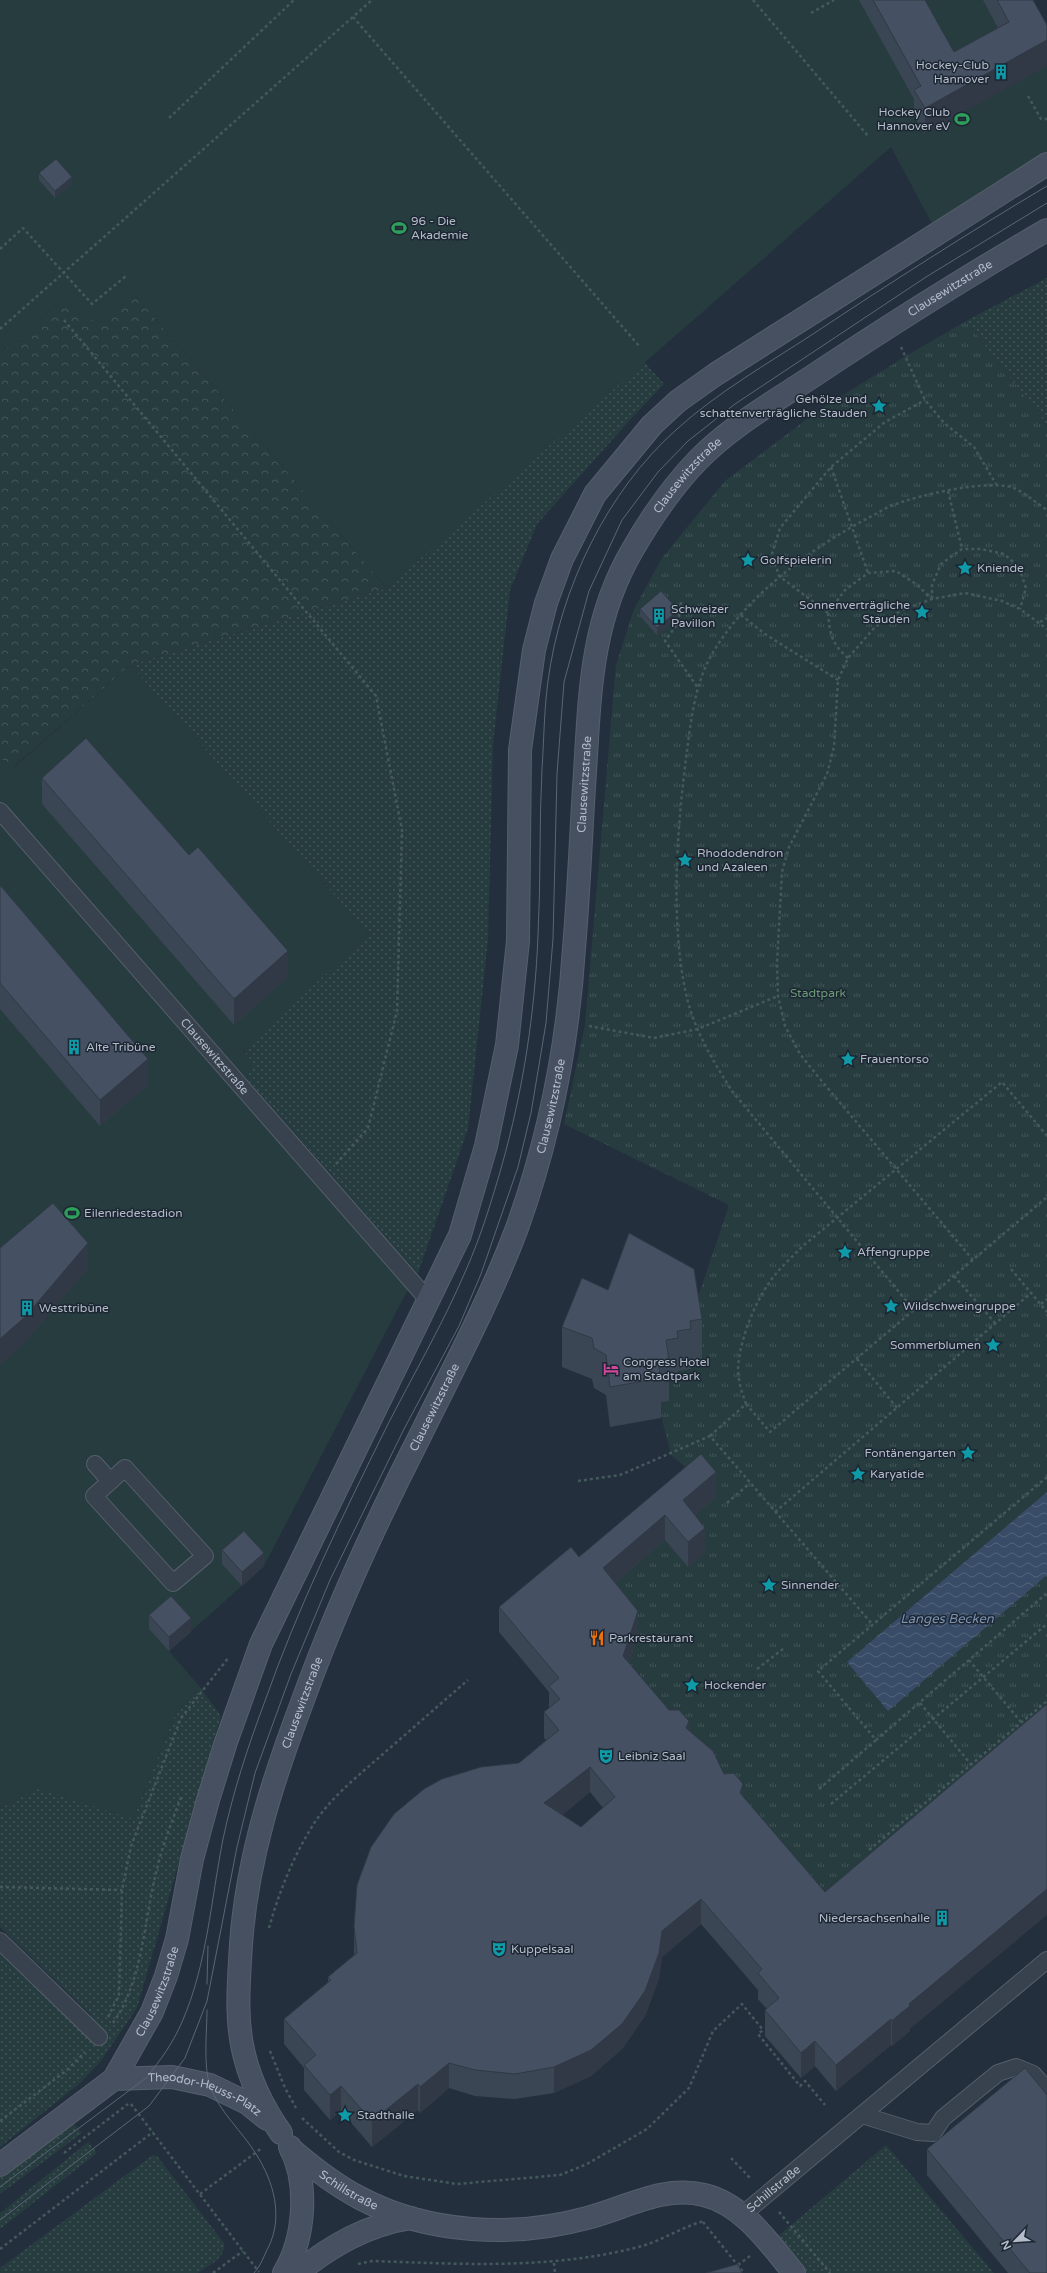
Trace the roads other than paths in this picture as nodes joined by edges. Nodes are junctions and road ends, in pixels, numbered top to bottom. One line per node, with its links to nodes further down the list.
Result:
1 (1047, 164): 4 (street, Clausewitzstraße)
2 (1047, 230): 13 (street, Clausewitzstraße)
3 (0, 811): 4 (lane, Clausewitzstraße)
4 (429, 1301): 10 (street, Clausewitzstraße)
5 (95, 1464): 6 (lane)
6 (110, 1481): 6 (lane)
7 (0, 1941): 9 (lane)
8 (1047, 1960): 12 (lane, Schillstraße)
9 (94, 2042)
10 (114, 2079): 13 (street, Theodor-Heuss-Platz); 14 (street)
11 (1047, 2090): 12 (lane)
12 (862, 2115): 15 (lane, Schillstraße)
13 (286, 2141): 16 (street, Schillstraße); 17 (street)
14 (0, 2165)
15 (742, 2215): 16 (street, Schillstraße); 19 (street)
16 (414, 2218): 18 (street, Schillstraße)
17 (284, 2273)
18 (297, 2273)
19 (794, 2273)

